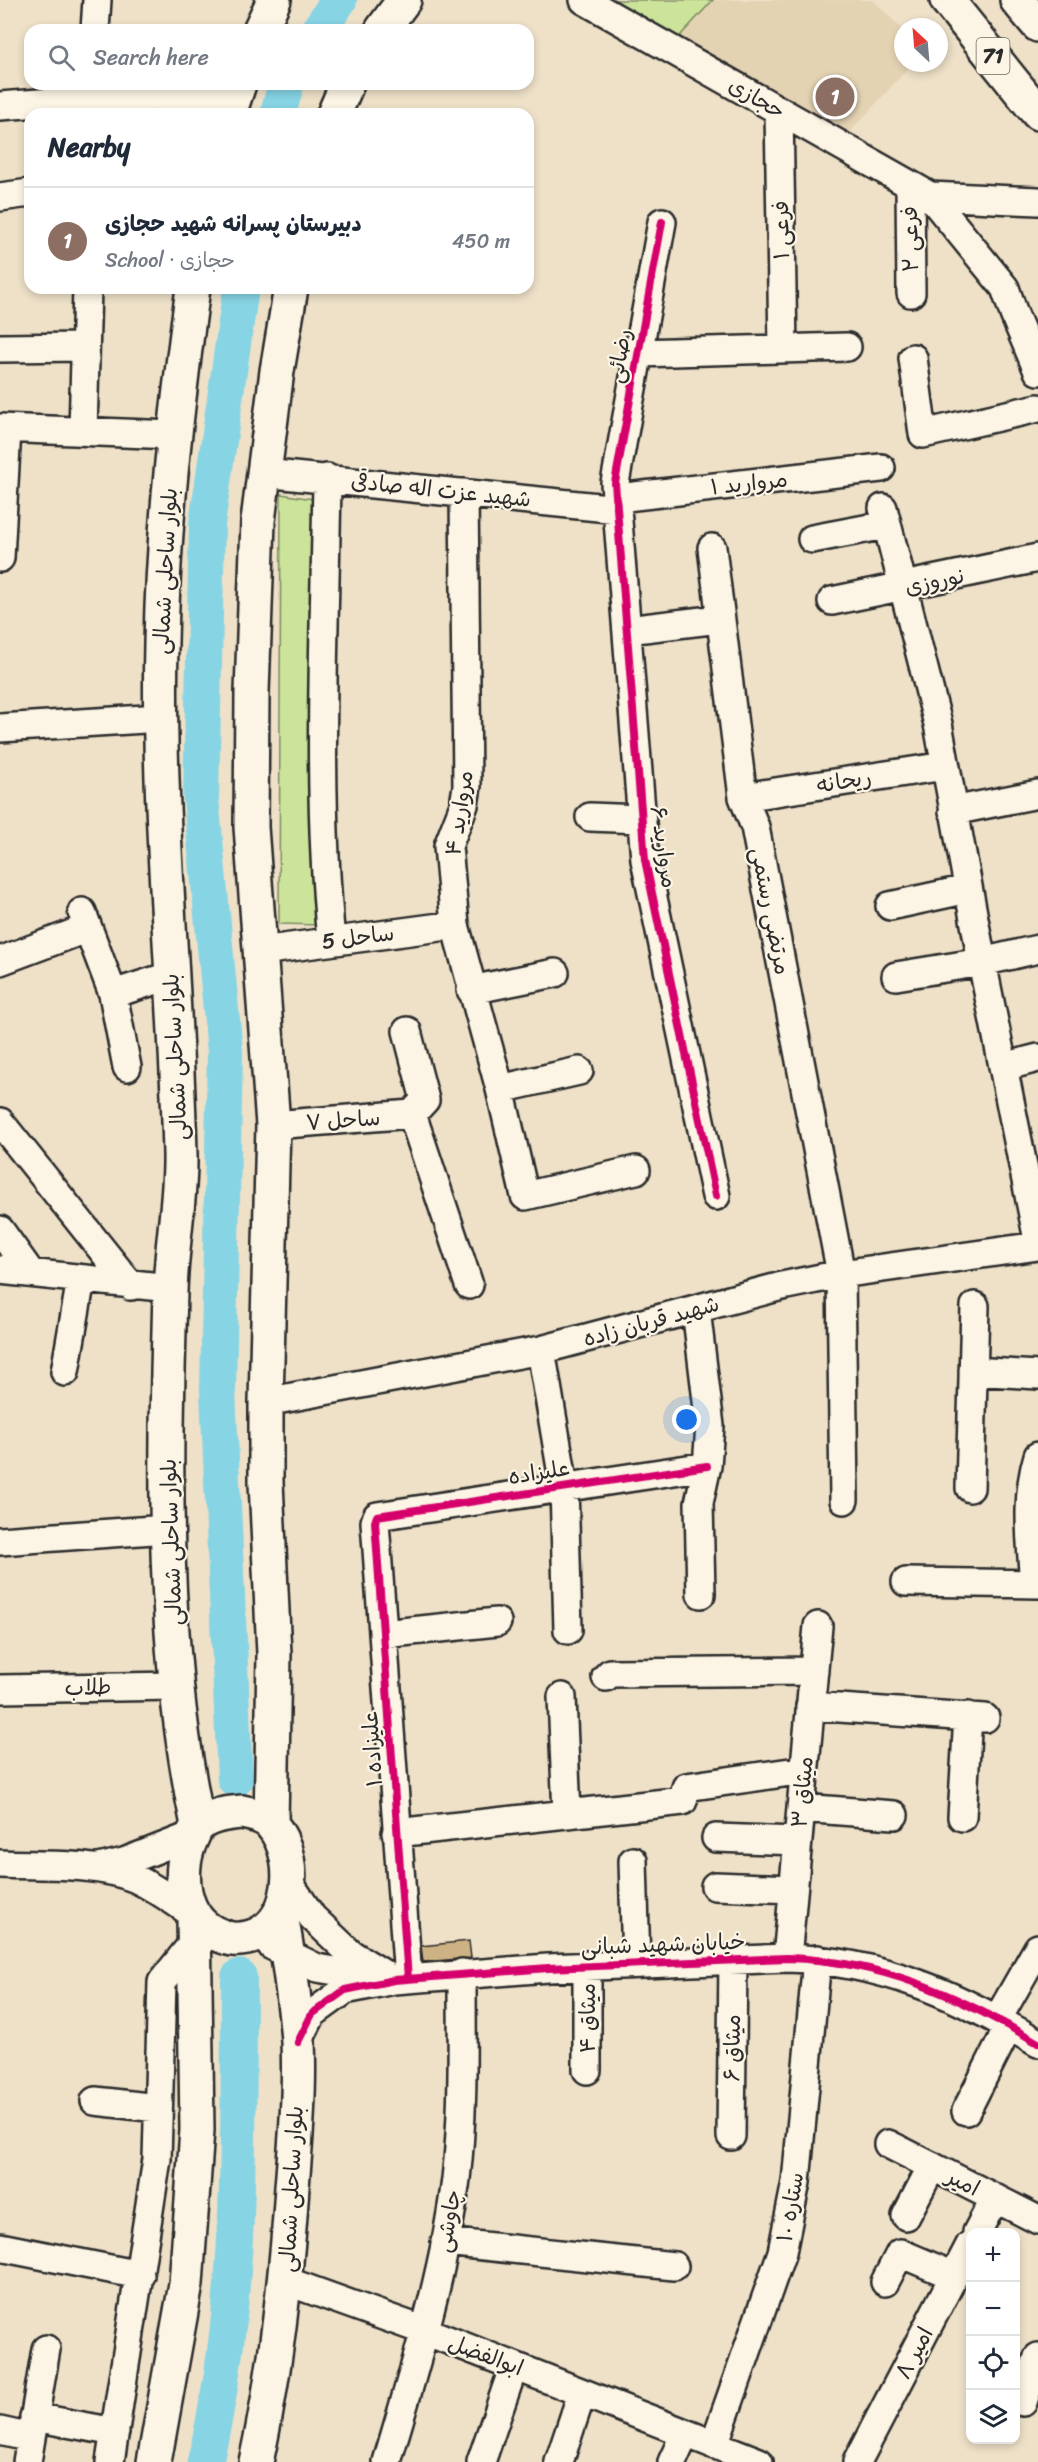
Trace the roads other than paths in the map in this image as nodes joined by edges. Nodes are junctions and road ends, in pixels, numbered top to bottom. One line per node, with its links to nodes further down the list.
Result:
1 (97, 0): 7 (street)
2 (274, 0): 8 (main road)
3 (404, 0): 9 (main road)
4 (584, 0): 16 (street, حجازی)
5 (947, 0): 17 (main road, 71)
6 (1017, 0): 10 (main road, 71)
7 (95, 24)
8 (263, 24)
9 (386, 24)
10 (1038, 25)
11 (344, 90): 15 (main road)
12 (234, 98): 13 (street)
13 (91, 99): 14 (street)
14 (0, 106)
15 (337, 108)
16 (779, 111): 18 (street, حجازی); 30 (street, فرعی ۱)
17 (1038, 113)
18 (920, 191): 21 (street, حجازی); 23 (street, فرعی ۲); 33 (street, حجازی)
19 (24, 194): 20 (street)
20 (0, 196)
21 (1038, 201)
22 (662, 222): 31 (street, رضائی)
23 (911, 293)
24 (87, 294): 27 (street)
25 (192, 294): 37 (main road, بلوار ساحلی شمالی)
26 (290, 294): 39 (main road)
27 (85, 347): 29 (street); 36 (street)
28 (847, 347): 30 (street)
29 (0, 348)
30 (783, 349): 31 (street)
31 (637, 353): 42 (street, رضائی)
32 (913, 358): 34 (street)
33 (1038, 371)
34 (1038, 408)
35 (4, 429): 36 (street); 45 (street)
36 (83, 431): 37 (street)
37 (173, 435): 51 (main road, بلوار ساحلی شمالی)
38 (881, 468): 42 (street, مروارید ۱)
39 (264, 473): 40 (street, شهید عزت اله صادقی); 64 (main road)
40 (327, 478): 41 (street, شهید عزت اله صادقی); 62 (street)
41 (464, 493): 42 (street, شهید عزت اله صادقی); 61 (street, مروارید ۴)
42 (618, 504): 50 (street, مروارید ۶)
43 (812, 539): 47 (street)
44 (712, 548): 49 (street, مرتضی رستمی)
45 (0, 558)
46 (1038, 558): 47 (street, نوروزی)
47 (902, 588): 48 (street, نوروزی); 53 (street)
48 (832, 601)
49 (719, 619): 50 (street); 55 (street, مرتضی رستمی)
50 (627, 630): 58 (street, مروارید ۶)
51 (161, 718): 52 (street); 68 (main road, بلوار ساحلی شمالی)
52 (0, 728)
53 (945, 766): 55 (street, ریحانه); 56 (street)
54 (1038, 794): 56 (street)
55 (743, 797): 88 (street, مرتضی رستمی)
56 (953, 811): 59 (street)
57 (590, 817): 58 (street)
58 (640, 819): 82 (street, مروارید ۶)
59 (968, 889): 60 (street); 66 (street)
60 (890, 906)
61 (455, 925): 62 (street, ساحل 5); 70 (street, مروارید ۴)
62 (331, 940): 64 (street, ساحل 5)
63 (1038, 950): 66 (street)
64 (261, 951): 80 (main road)
65 (0, 961): 71 (street)
66 (982, 962): 69 (street); 75 (street)
67 (555, 973): 70 (street)
68 (171, 975): 71 (street); 92 (main road, بلوار ساحلی شمالی)
69 (896, 975)
70 (471, 990): 77 (street, مروارید ۴)
71 (113, 994): 74 (street)
72 (406, 1031): 78 (street)
73 (1038, 1058): 75 (street)
74 (127, 1066)
75 (1003, 1067): 84 (street)
76 (579, 1071): 77 (street)
77 (500, 1089): 81 (street, مروارید ۴)
78 (412, 1114): 80 (street, ساحل ۷); 90 (street)
79 (0, 1122): 91 (street)
80 (273, 1125): 99 (main road)
81 (636, 1170)
82 (716, 1196)
83 (0, 1230): 87 (street)
84 (1038, 1239)
85 (1038, 1246): 88 (street, شهید قربان زاده)
86 (0, 1270): 87 (street)
87 (30, 1272): 89 (street)
88 (841, 1274): 94 (street, شهید قربان زاده); 104 (street, مرتضی رستمی)
89 (81, 1279): 91 (street); 97 (street)
90 (469, 1285)
91 (131, 1286): 92 (street)
92 (170, 1288): 106 (main road, بلوار ساحلی شمالی)
93 (975, 1306): 96 (street)
94 (696, 1309): 95 (street, شهید قربان زاده); 101 (street)
95 (541, 1350): 99 (street, شهید قربان زاده); 102 (street)
96 (973, 1371): 98 (street); 103 (street)
97 (65, 1372)
98 (1038, 1375)
99 (266, 1402): 126 (main road)
100 (1038, 1456): 109 (street)
101 (707, 1466): 102 (street, علیزاده); 110 (street)
102 (564, 1486): 105 (street, علیزاده); 113 (street)
103 (970, 1488)
104 (844, 1500)
105 (377, 1516): 114 (street, علیزاده ۱)
106 (167, 1529): 107 (street); 117 (main road, بلوار ساحلی شمالی)
107 (0, 1541)
108 (906, 1582): 109 (street)
109 (1036, 1584)
110 (701, 1594)
111 (496, 1623): 114 (street)
112 (818, 1626): 115 (street, میثاق ۳)
113 (568, 1630)
114 (383, 1634): 128 (street, علیزاده ۱)
115 (814, 1671): 116 (street); 120 (street, میثاق ۳)
116 (606, 1677)
117 (176, 1686): 118 (street, طلاب); 127 (main road, بلوار ساحلی شمالی)
118 (0, 1689)
119 (562, 1697): 123 (street)
120 (810, 1706): 121 (street, میثاق ۳); 125 (street)
121 (804, 1770): 122 (street, میثاق ۳); 123 (street)
122 (801, 1808): 124 (street); 130 (street, میثاق ۳)
123 (567, 1814): 128 (street)
124 (894, 1815)
125 (962, 1817)
126 (271, 1824): 127 (main road); 134 (main road)
127 (196, 1830): 133 (street); 138 (main road)
128 (396, 1833): 148 (street, علیزاده ۱)
129 (716, 1838): 130 (street)
130 (798, 1841): 136 (street, میثاق ۳)
131 (633, 1861): 145 (street)
132 (0, 1864): 133 (street)
133 (95, 1869): 138 (street)
134 (288, 1881): 137 (main road); 148 (street)
135 (715, 1886): 136 (street)
136 (793, 1889): 142 (street, میثاق ۳)
137 (281, 1914): 139 (main road); 141 (main road, بلوار ساحلی شمالی)
138 (193, 1923): 139 (main road); 154 (street); 183 (main road)
139 (254, 1936): 141 (street, خیابان شهید شبانی)
140 (1038, 1948): 149 (street)
141 (288, 1953): 148 (street, خیابان شهید شبانی); 150 (main road, بلوار ساحلی شمالی)
142 (787, 1958): 143 (street, خیابان شهید شبانی); 144 (street, خیابان شهید شبانی)
143 (733, 1959): 145 (street, خیابان شهید شبانی); 156 (street, میثاق ۶)
144 (817, 1959): 149 (street, خیابان شهید شبانی); 181 (street, ستاره ۱۰)
145 (636, 1963): 146 (street, خیابان شهید شبانی)
146 (586, 1965): 147 (street, خیابان شهید شبانی); 152 (street, میثاق ۴)
147 (462, 1973): 148 (street, خیابان شهید شبانی); 163 (street, چاوشی)
148 (401, 1979): 150 (street, خیابان شهید شبانی)
149 (1003, 2023): 151 (street, خیابان شهید شبانی); 155 (street)
150 (298, 2042): 169 (main road, بلوار ساحلی شمالی)
151 (1038, 2043)
152 (587, 2070)
153 (95, 2101): 154 (street)
154 (157, 2108): 167 (street)
155 (966, 2111)
156 (731, 2136)
157 (888, 2144): 158 (street, امیر)
158 (932, 2166): 159 (street, امیر); 160 (street)
159 (995, 2198): 161 (street, امیر); 162 (street)
160 (906, 2216)
161 (1038, 2220)
162 (979, 2228)
163 (445, 2242): 166 (street); 171 (street, چاوشی)
164 (0, 2247): 167 (street)
165 (966, 2253): 168 (street, امیر ۸)
166 (674, 2266)
167 (140, 2275): 178 (street)
168 (954, 2276): 170 (street); 190 (street, امیر ۸)
169 (286, 2281): 171 (street, ابوالفضل); 184 (main road, بلوار ساحلی شمالی)
170 (885, 2282)
171 (425, 2331): 174 (street, ابوالفضل); 185 (street, چاوشی)
172 (46, 2349): 180 (street)
173 (1038, 2357): 176 (street)
174 (514, 2366): 175 (street, ابوالفضل); 186 (street)
175 (582, 2393): 179 (street, ابوالفضل); 187 (street)
176 (1023, 2402)
177 (0, 2431): 180 (street)
178 (115, 2432): 180 (street); 182 (street)
179 (685, 2434): 181 (street, ابوالفضل); 188 (street)
180 (31, 2439)
181 (714, 2445): 189 (street, ابوالفضل)
182 (110, 2462)
183 (154, 2462)
184 (256, 2462)
185 (387, 2462)
186 (481, 2462)
187 (559, 2462)
188 (672, 2462)
189 (759, 2462)
190 (857, 2462)

